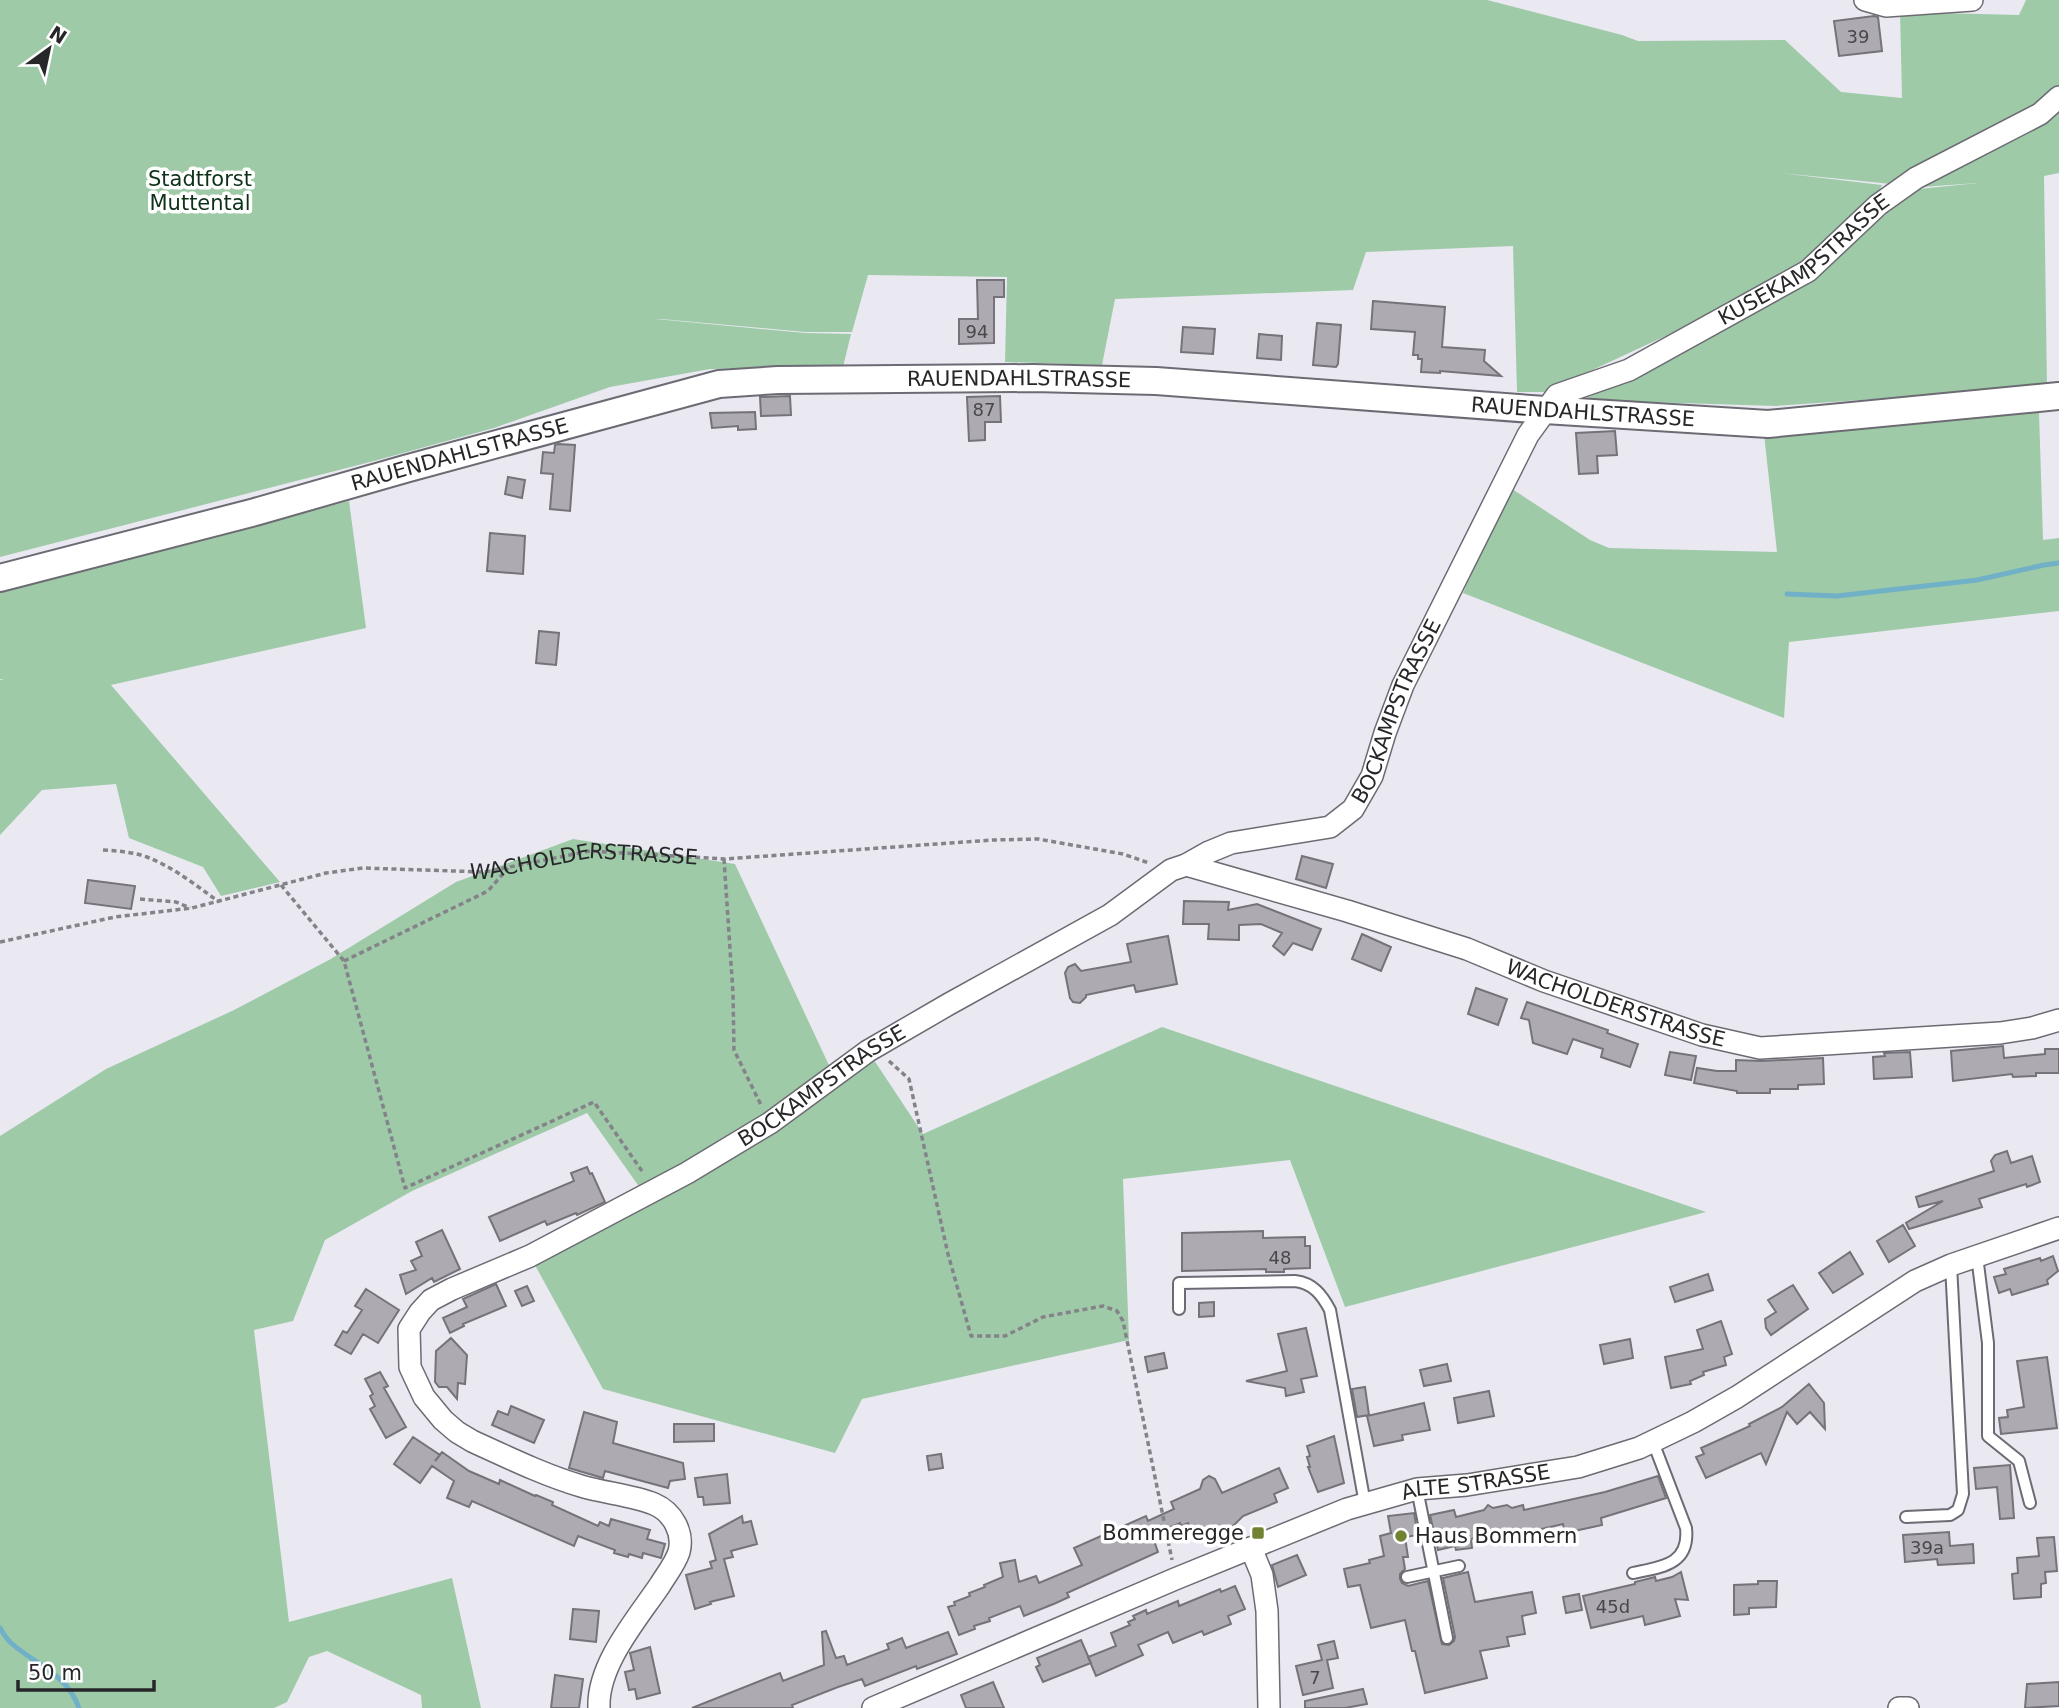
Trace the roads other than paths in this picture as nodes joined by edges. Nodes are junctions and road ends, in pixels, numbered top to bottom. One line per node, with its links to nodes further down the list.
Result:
1 (1865, 0): 2 (street)
2 (1972, 0)
3 (2059, 97): 5 (street, KUSEKAMPSTRASSE)
4 (2059, 396): 5 (street, RAUENDAHLSTRASSE)
5 (1545, 410): 6 (street, RAUENDAHLSTRASSE); 7 (street, BOCKAMPSTRASSE)
6 (0, 578)
7 (1178, 867): 8 (street, WACHOLDERSTRASSE); 24 (street, BOCKAMPSTRASSE)
8 (2059, 1020)
9 (2059, 1228): 10 (street, ALTE STRASSE)
10 (1977, 1255): 11 (street, ALTE STRASSE); 15 (lane)
11 (1951, 1265): 13 (street, ALTE STRASSE); 17 (lane)
12 (1179, 1310): 16 (lane)
13 (1653, 1441): 14 (street, ALTE STRASSE); 21 (lane)
14 (1418, 1489): 16 (street, ALTE STRASSE); 20 (lane)
15 (2030, 1503)
16 (1365, 1504): 18 (street, ALTE STRASSE)
17 (1906, 1517)
18 (1251, 1548): 25 (street, ALTE STRASSE); 26 (street)
19 (1459, 1566): 20 (lane)
20 (1434, 1571): 22 (lane); 23 (lane)
21 (1633, 1573)
22 (1407, 1577)
23 (1447, 1638)
24 (599, 1708)
25 (873, 1708)
26 (1269, 1708)
27 (1899, 1708): 28 (street)
28 (1908, 1708)

